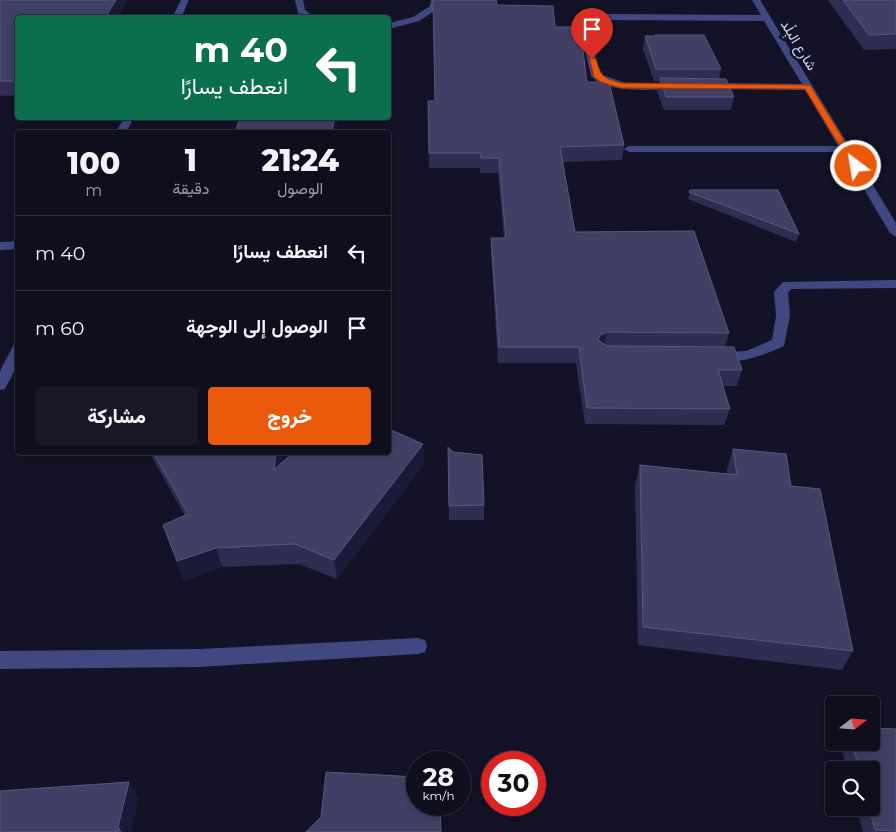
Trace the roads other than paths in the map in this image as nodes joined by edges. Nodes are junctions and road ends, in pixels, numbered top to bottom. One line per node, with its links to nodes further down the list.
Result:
1 (185, 0): 5 (street)
2 (299, 0): 6 (street)
3 (435, 0): 8 (street)
4 (756, 0): 7 (street, شارع البِلْد)
5 (178, 15)
6 (307, 15)
7 (766, 18): 9 (street, شارع البِلْد); 9 (street)
8 (391, 25)
9 (808, 87): 11 (street, شارع البِلْد)
10 (629, 149): 11 (street)
11 (846, 149): 12 (street, شارع البِلْد)
12 (896, 233)
13 (15, 245): 14 (street)
14 (0, 246)
15 (896, 284): 17 (street)
16 (15, 355): 18 (street)
17 (700, 356)
18 (0, 385)
19 (418, 646): 20 (street)
20 (0, 660)

